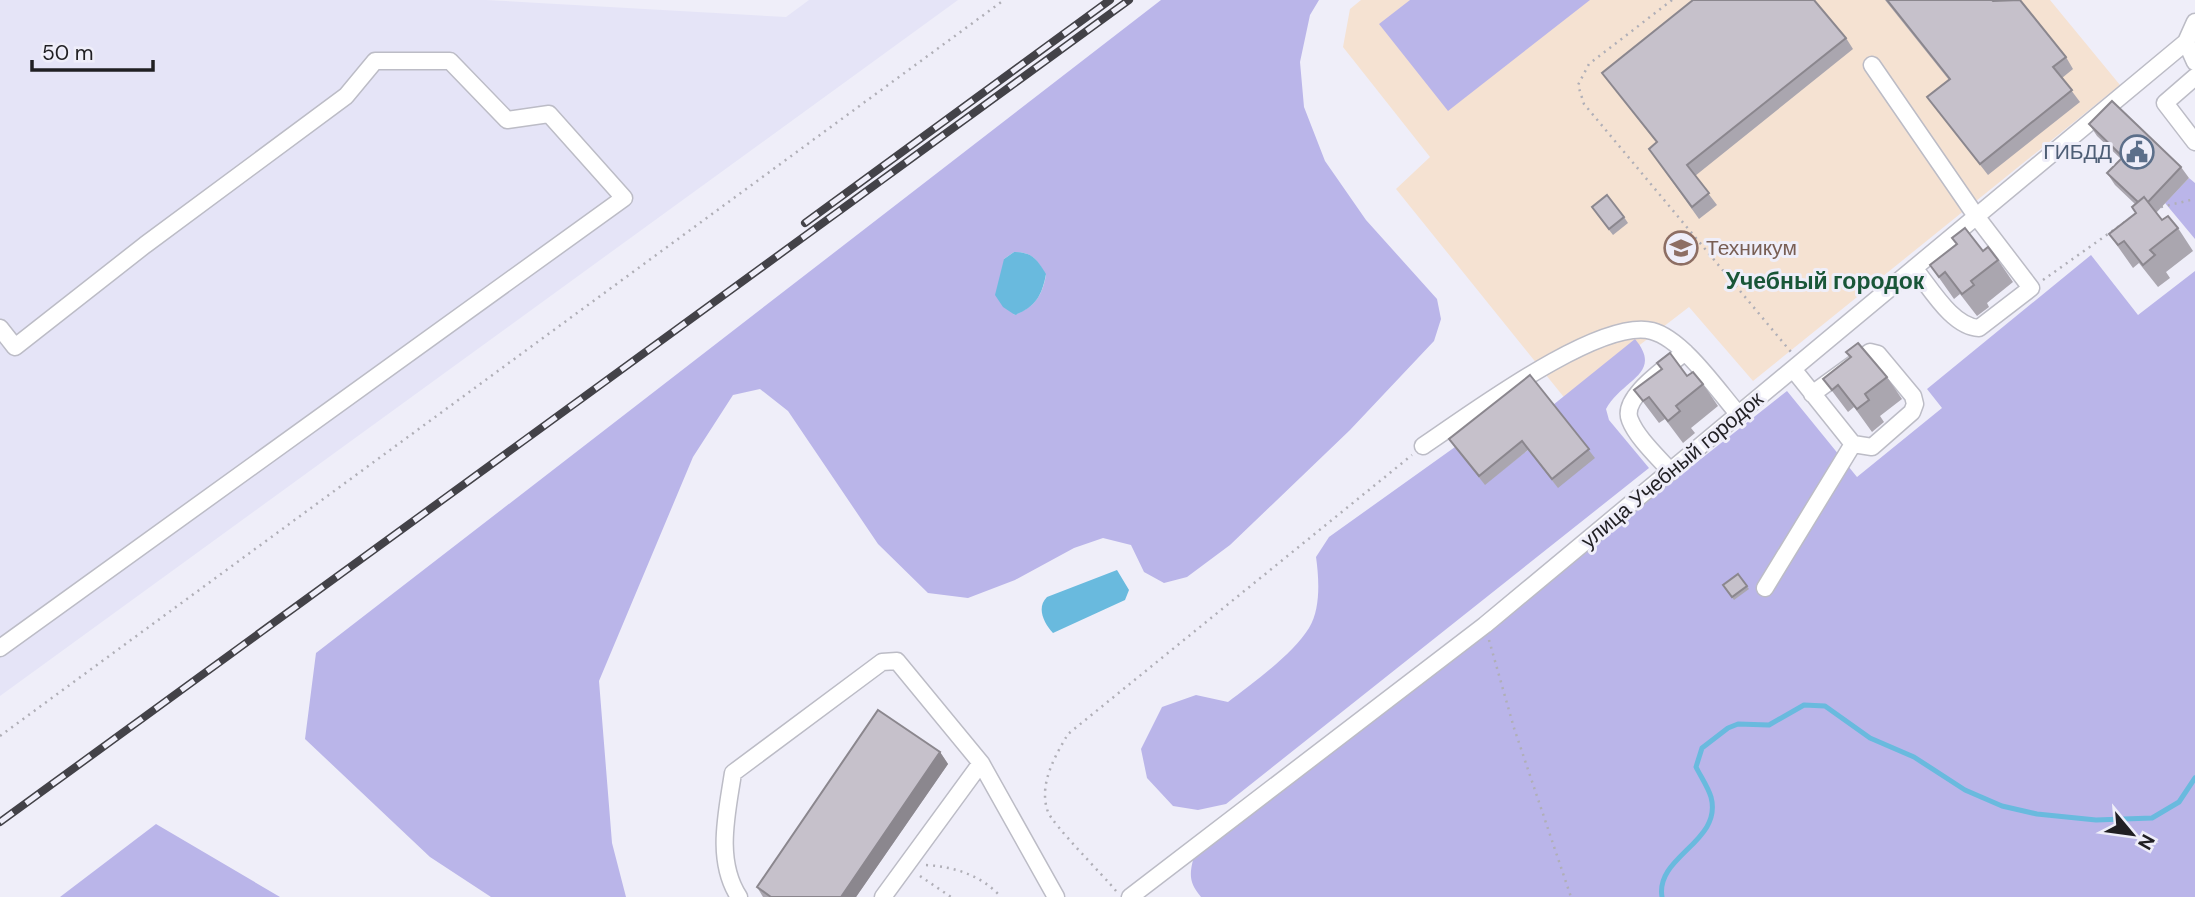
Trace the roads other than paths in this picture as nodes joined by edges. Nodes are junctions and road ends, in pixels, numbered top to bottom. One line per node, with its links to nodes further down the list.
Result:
1 (2195, 22): 2 (lane, улица Учебный городок)
2 (2186, 42): 3 (lane); 7 (lane, улица Учебный городок)
3 (2195, 62)
4 (1872, 65): 7 (lane)
5 (2195, 77): 6 (lane)
6 (2195, 142)
7 (1976, 216): 8 (lane, улица Учебный городок); 8 (lane)
8 (1914, 268): 11 (lane, улица Учебный городок)
9 (0, 328): 18 (lane)
10 (1685, 352): 13 (lane); 15 (lane); 16 (lane)
11 (1796, 366): 12 (lane); 13 (lane, улица Учебный городок)
12 (1812, 394): 14 (lane); 14 (lane)
13 (1739, 415): 16 (lane, улица Учебный городок)
14 (1853, 444): 17 (lane)
15 (1423, 446)
16 (1671, 472): 23 (lane, улица Учебный городок)
17 (1765, 588)
18 (0, 649)
19 (981, 763): 20 (lane); 21 (lane); 22 (lane)
20 (739, 897)
21 (883, 897)
22 (1056, 897)
23 (1130, 897)

